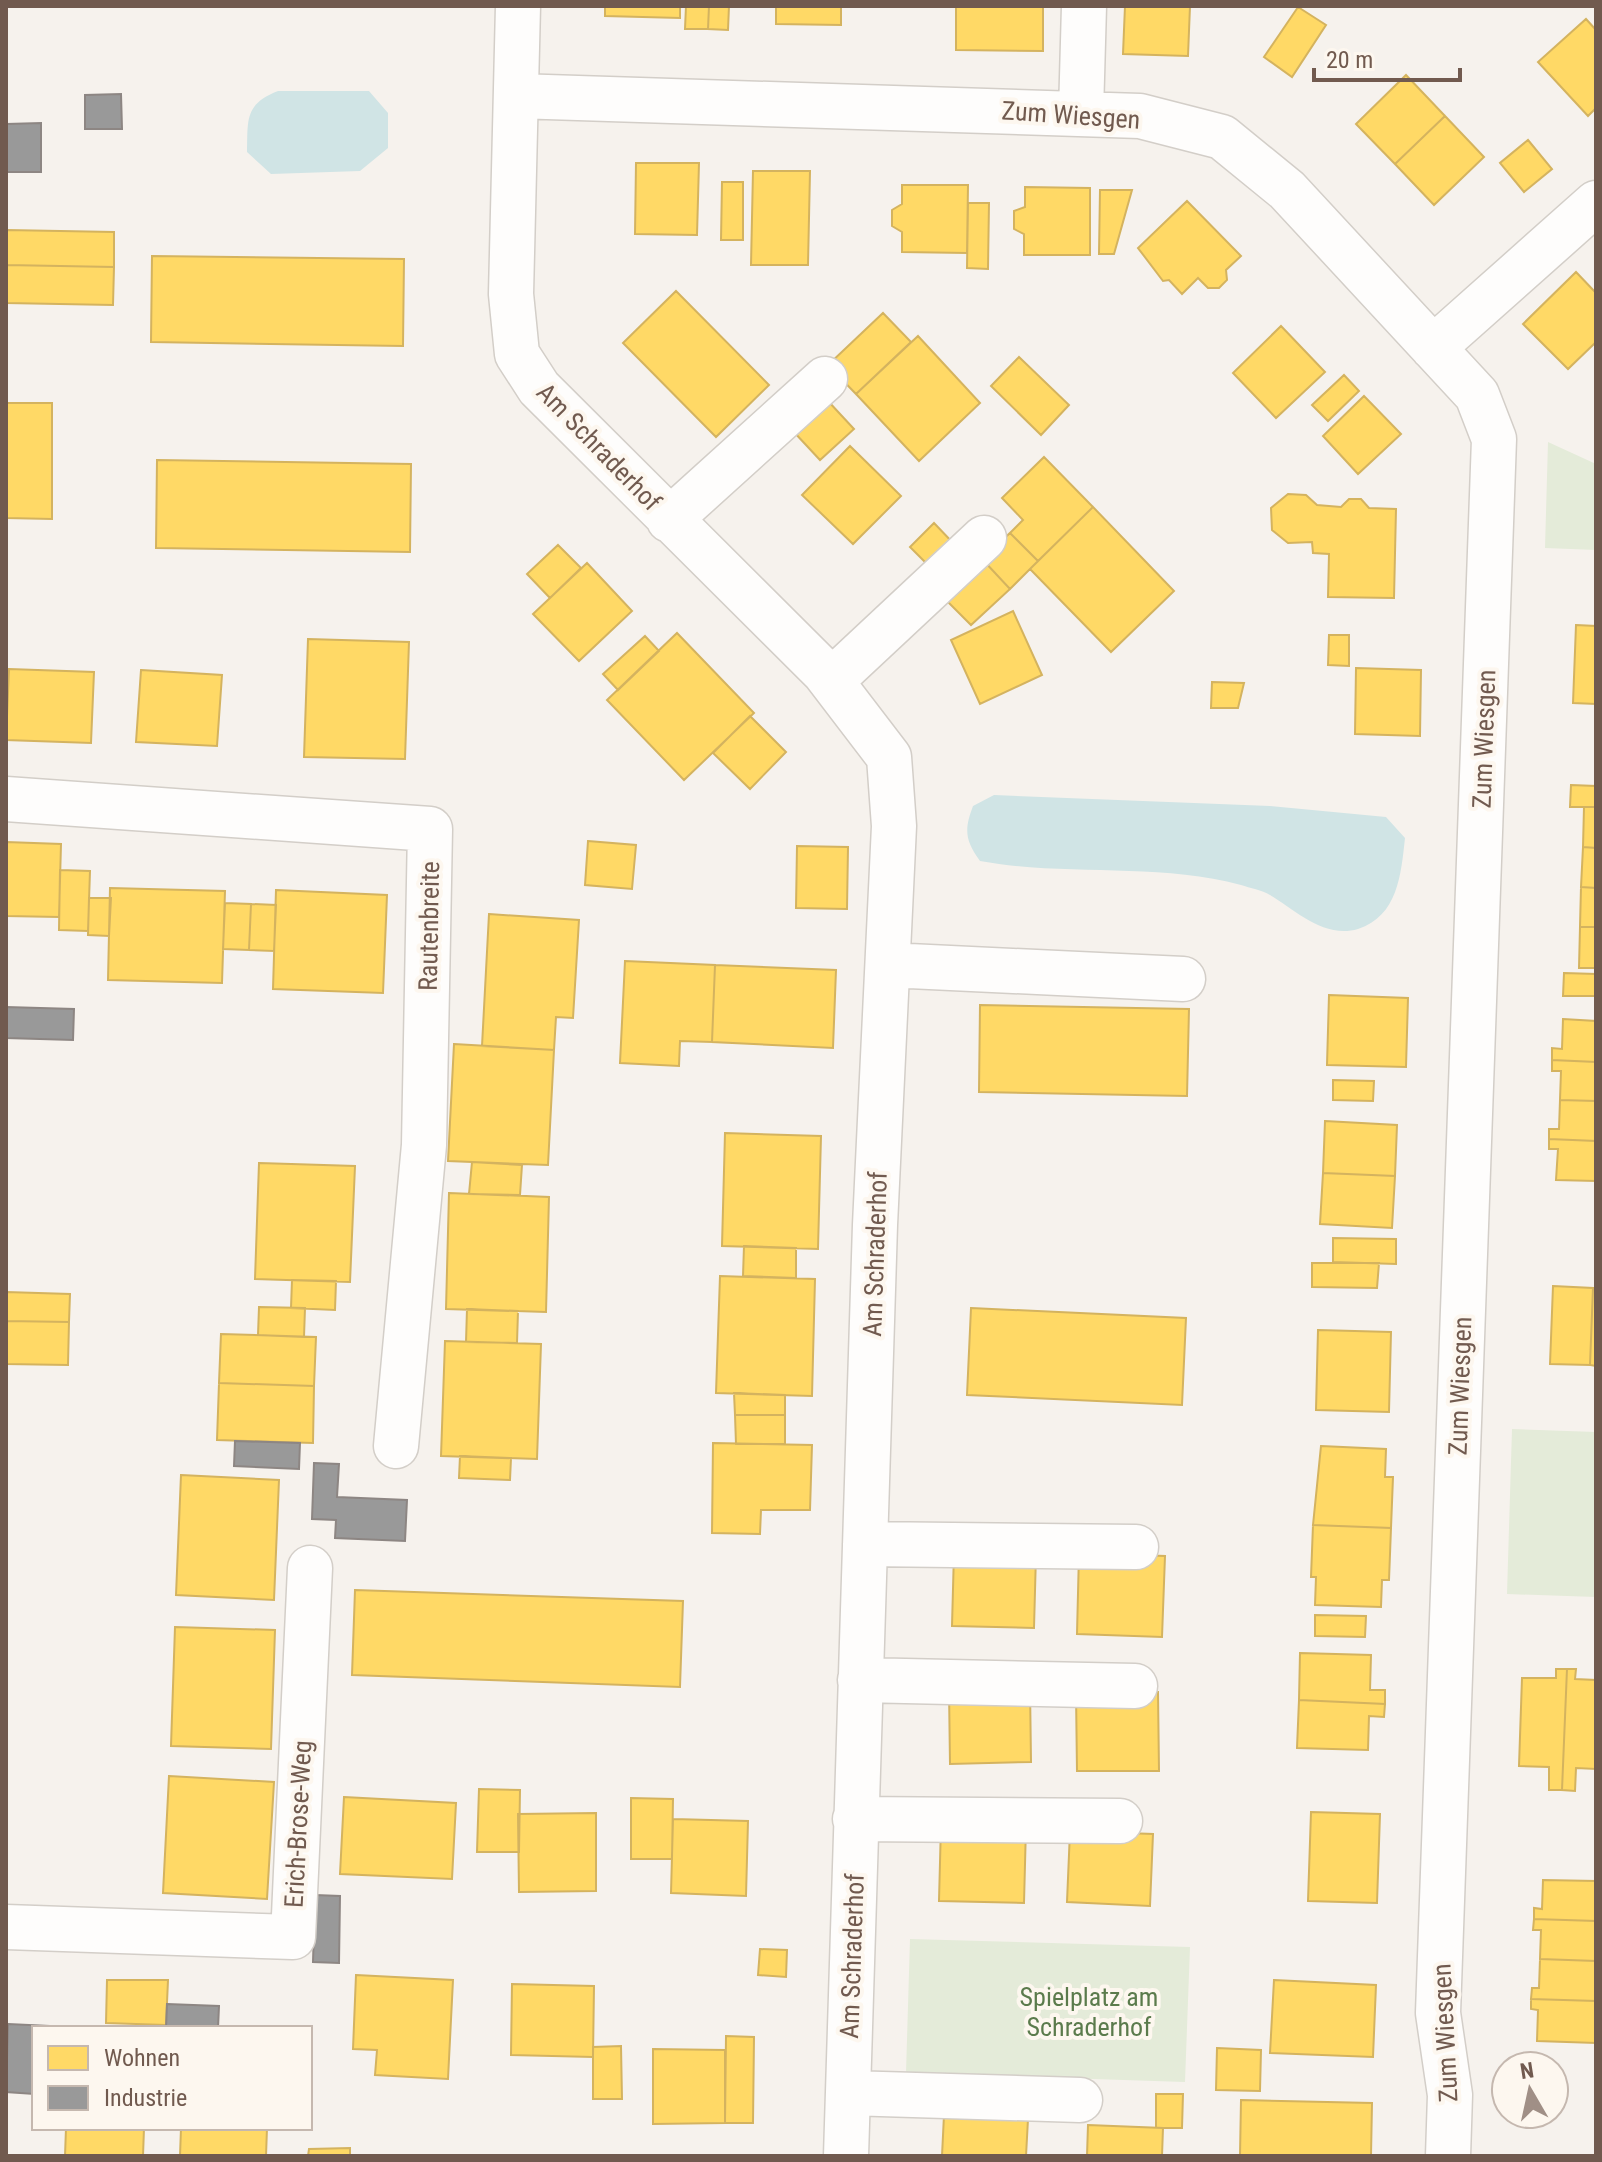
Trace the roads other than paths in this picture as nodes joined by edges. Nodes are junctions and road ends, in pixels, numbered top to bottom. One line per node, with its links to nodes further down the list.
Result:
1 (518, 6): 3 (street, Am Schraderhof)
2 (1084, 6): 4 (street)
3 (516, 96): 4 (street, Zum Wiesgen); 8 (street, Am Schraderhof)
4 (1081, 113): 6 (street, Zum Wiesgen)
5 (1596, 203): 6 (street)
6 (1433, 348): 26 (street, Zum Wiesgen)
7 (825, 379): 8 (street)
8 (669, 520): 10 (street, Am Schraderhof)
9 (984, 538): 10 (street)
10 (831, 681): 12 (street, Am Schraderhof)
11 (6, 799): 14 (street, Rautenbreite)
12 (888, 965): 13 (street); 15 (street, Am Schraderhof)
13 (1183, 979)
14 (396, 1446)
15 (865, 1544): 16 (street); 18 (street, Am Schraderhof)
16 (1136, 1547)
17 (310, 1568): 22 (street, Erich-Brose-Weg)
18 (860, 1680): 19 (street); 20 (street, Am Schraderhof)
19 (1135, 1686)
20 (855, 1819): 21 (street); 23 (street, Am Schraderhof)
21 (1120, 1821)
22 (6, 1927)
23 (848, 2093): 24 (street); 25 (street, Am Schraderhof)
24 (1080, 2100)
25 (846, 2156)
26 (1448, 2156)

